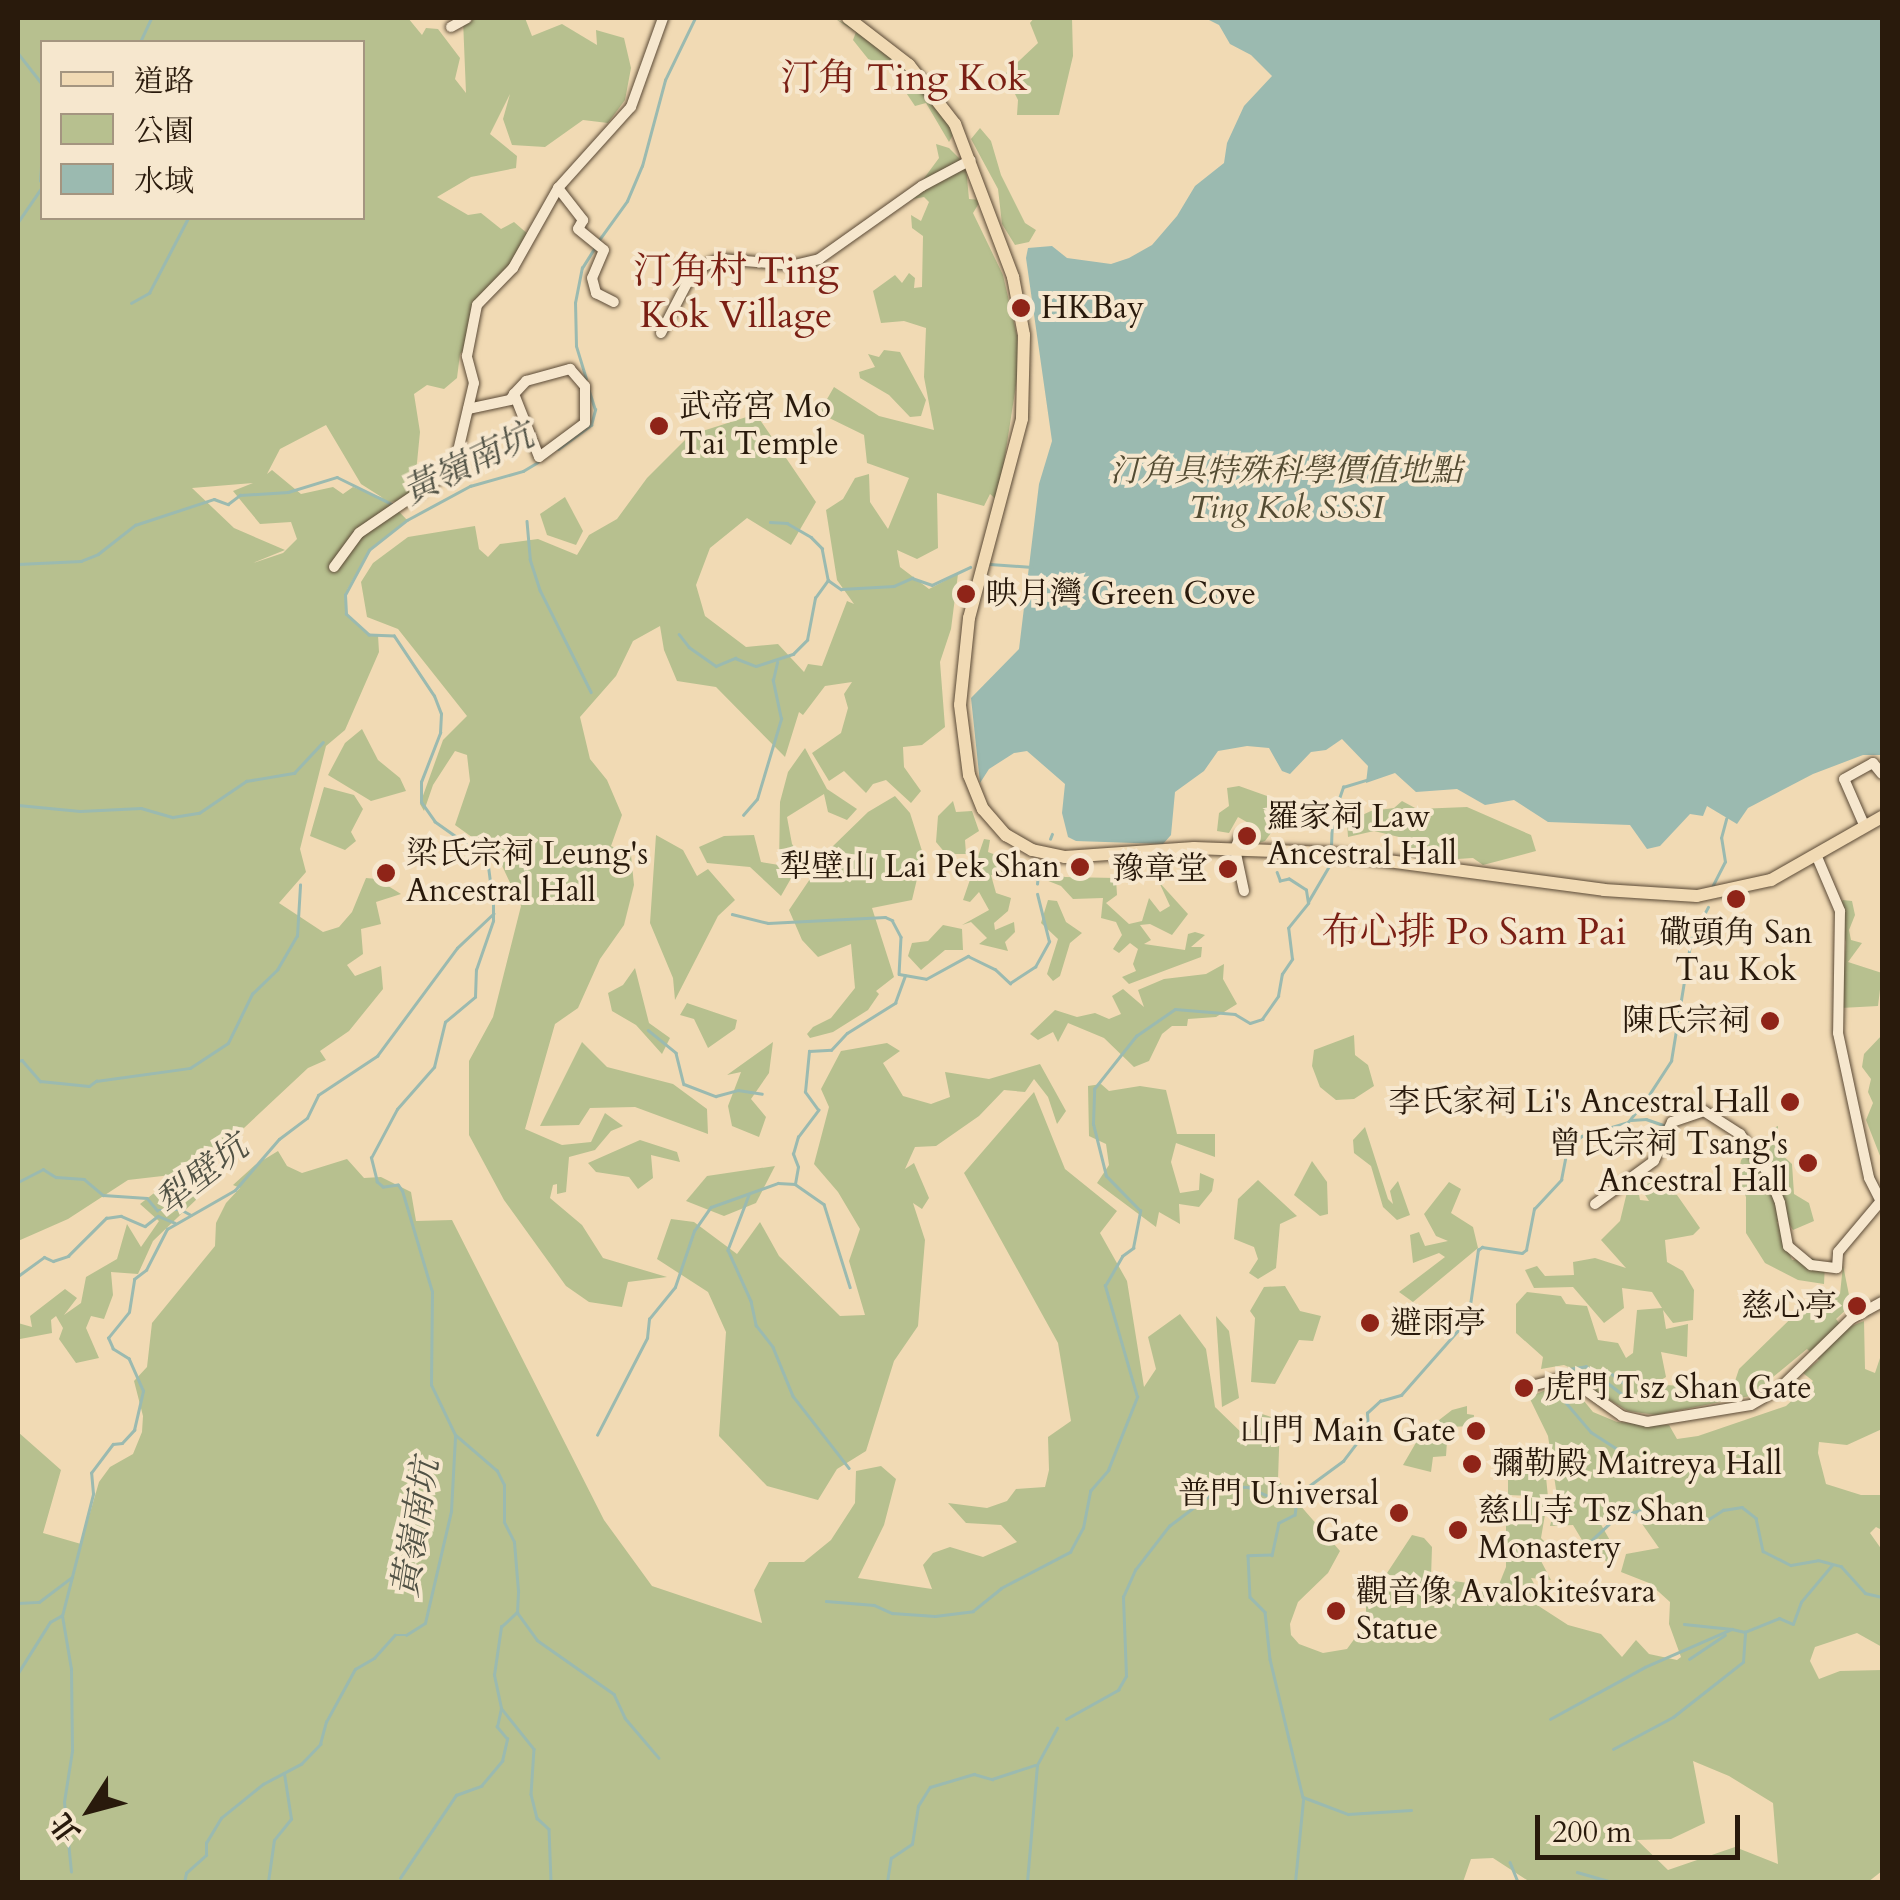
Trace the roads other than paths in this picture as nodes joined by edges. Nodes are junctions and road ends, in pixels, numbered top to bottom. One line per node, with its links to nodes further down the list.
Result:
1 (467, 18): 4 (street)
2 (664, 18): 6 (street)
3 (848, 18): 5 (main road)
4 (451, 26)
5 (971, 160): 8 (street); 15 (main road)
6 (558, 188): 7 (street); 10 (street)
7 (614, 302)
8 (662, 333)
9 (514, 394): 9 (street); 10 (street)
10 (468, 409): 11 (street)
11 (334, 567)
12 (1882, 774): 14 (street)
13 (1882, 816): 14 (main road)
14 (1865, 827): 16 (main road)
15 (1238, 843): 16 (main road); 17 (street)
16 (1817, 857): 18 (street)
17 (1244, 891)
18 (1882, 1202): 19 (street)
19 (1595, 1204)
20 (1882, 1302): 21 (street)
21 (1528, 1387)

